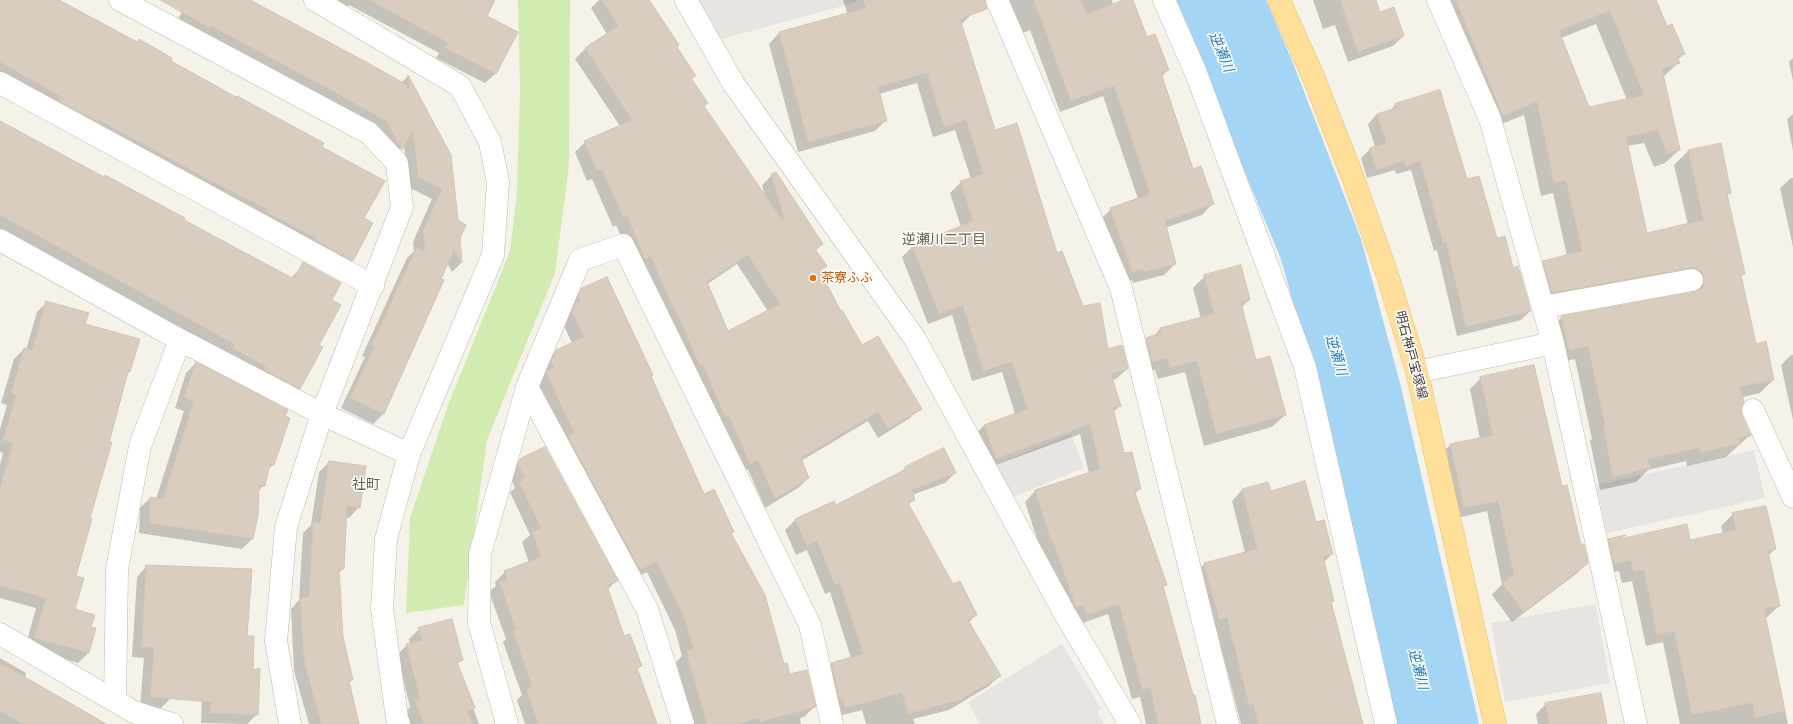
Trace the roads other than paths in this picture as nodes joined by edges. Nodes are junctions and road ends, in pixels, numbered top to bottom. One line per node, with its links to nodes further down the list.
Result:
1 (120, 0): 8 (street)
2 (314, 0): 20 (street)
3 (686, 0): 30 (street)
4 (997, 0): 31 (street)
5 (1164, 0): 32 (street)
6 (1279, 0): 16 (main road, 明石神戸宝塚線)
7 (1438, 0): 13 (street)
8 (154, 8): 12 (street)
9 (0, 83): 12 (street)
10 (0, 240): 14 (street)
11 (1692, 280): 13 (street)
12 (373, 286): 19 (street)
13 (1543, 307): 15 (street)
14 (180, 340): 19 (street); 23 (street)
15 (1553, 343): 16 (street); 34 (street)
16 (1417, 372): 33 (main road, 明石神戸宝塚線)
17 (528, 387): 27 (street); 28 (street); 29 (street)
18 (1753, 410): 21 (street)
19 (322, 414): 20 (street); 25 (street)
20 (409, 454): 26 (street)
21 (1793, 497)
22 (0, 634): 23 (street)
23 (115, 701): 24 (street)
24 (172, 724)
25 (290, 724)
26 (399, 724)
27 (507, 724)
28 (682, 724)
29 (832, 724)
30 (1130, 724)
31 (1228, 724)
32 (1386, 724)
33 (1495, 724)
34 (1636, 724)

